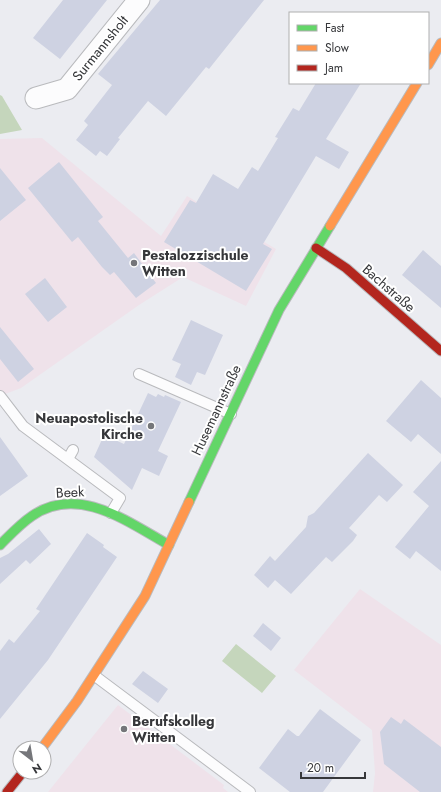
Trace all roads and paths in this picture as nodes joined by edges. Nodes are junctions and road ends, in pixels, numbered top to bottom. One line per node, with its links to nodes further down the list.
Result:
1 (139, 0): 5 (street, Surmannsholt)
2 (441, 43): 3 (main road)
3 (429, 63)
4 (416, 84): 6 (main road, Husemannstraße)
5 (36, 98)
6 (316, 248): 7 (main road, Bachstraße); 10 (main road, Husemannstraße)
7 (441, 351)
8 (139, 374): 10 (lane)
9 (0, 396): 11 (lane)
10 (230, 414): 13 (main road, Husemannstraße)
11 (111, 513): 12 (main road, Beek); 13 (main road, Beek)
12 (0, 545)
13 (169, 545): 14 (main road, Husemannstraße)
14 (95, 676): 15 (main road, Husemannstraße); 18 (lane)
15 (48, 740)
16 (16, 780): 17 (main road)
17 (7, 792)
18 (250, 792)

